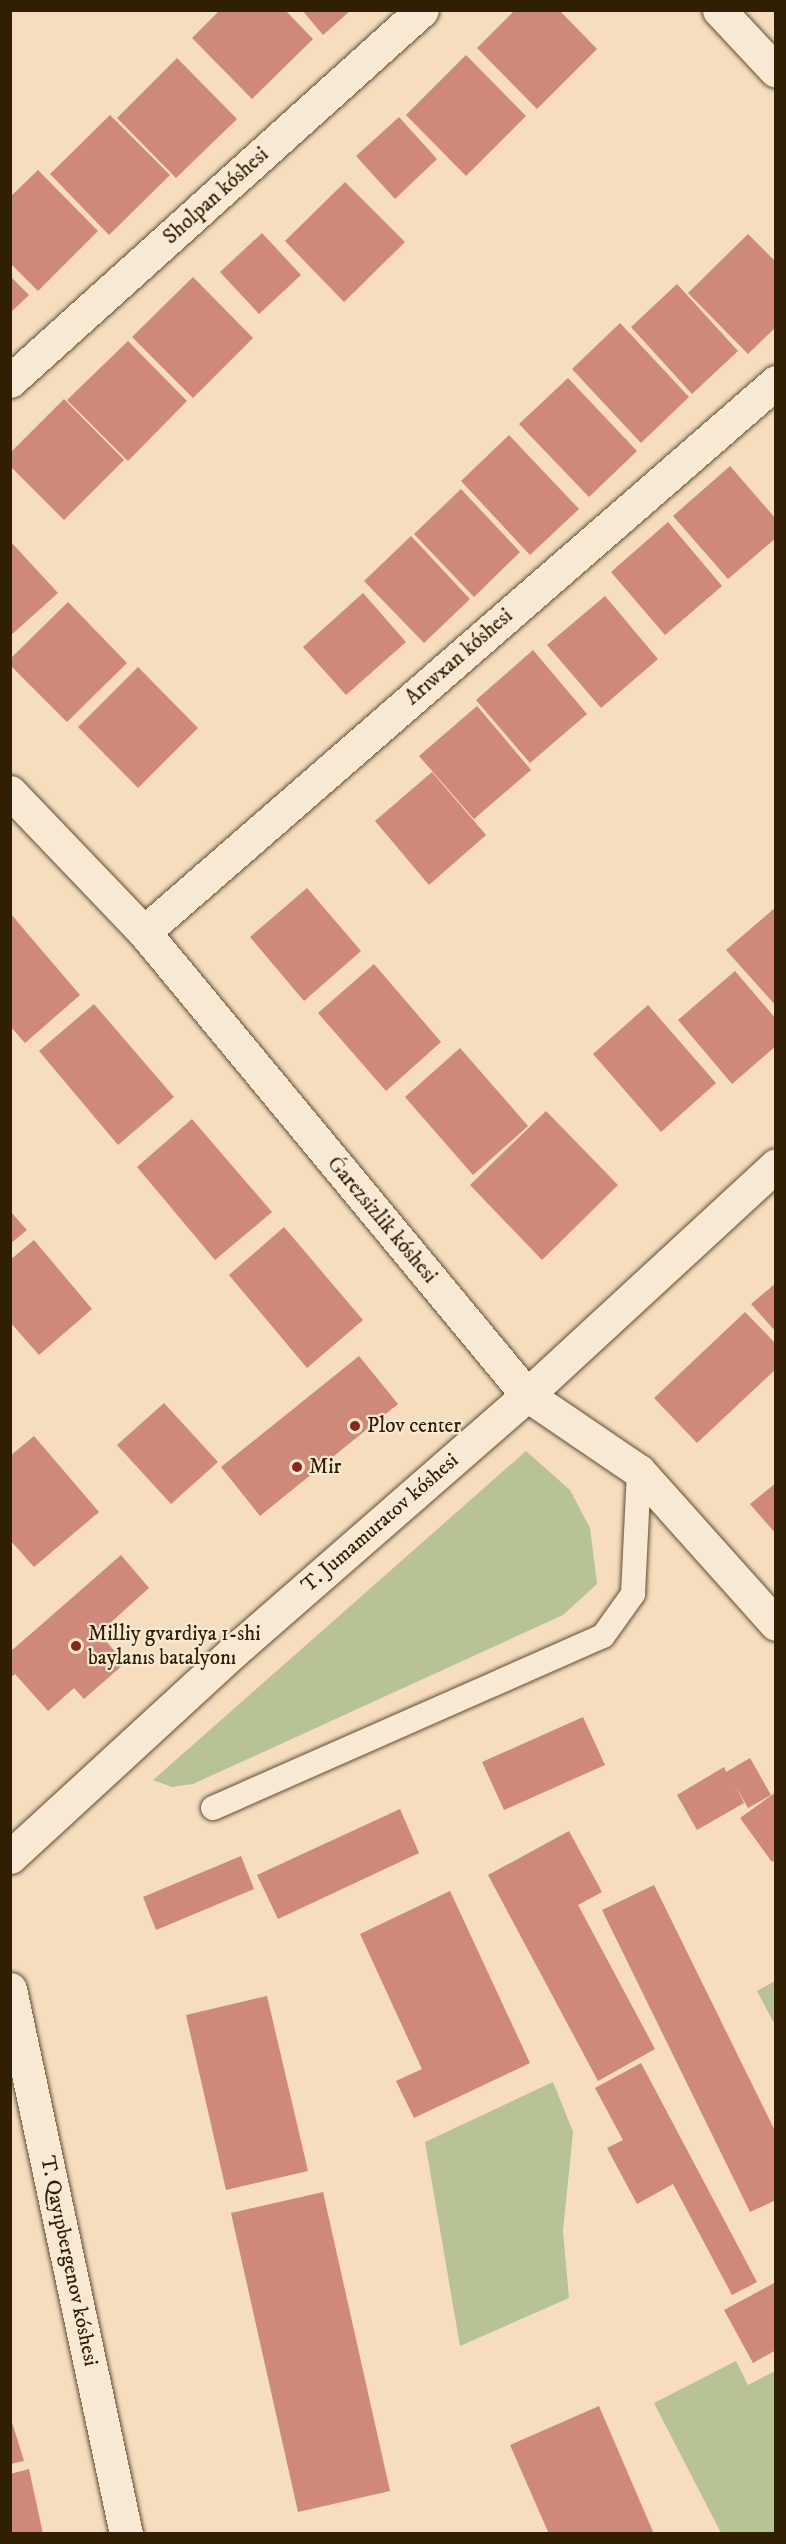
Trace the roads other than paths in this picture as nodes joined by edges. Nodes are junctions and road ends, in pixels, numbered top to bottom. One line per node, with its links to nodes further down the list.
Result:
1 (422, 10): 4 (street, Sholpan kóshesi)
2 (719, 10): 3 (street)
3 (776, 72)
4 (10, 381)
5 (776, 382): 7 (street, Arıwxan kóshesi)
6 (10, 792): 7 (street, Ǵarezsizlik kóshesi)
7 (144, 932): 9 (street, Ǵarezsizlik kóshesi)
8 (776, 1166): 9 (street, T. Jumamuratov kóshesi)
9 (527, 1395): 10 (street, Ǵarezsizlik kóshesi); 13 (street, T. Jumamuratov kóshesi)
10 (639, 1471): 11 (street, Ǵarezsizlik kóshesi); 12 (lane)
11 (776, 1624)
12 (213, 1808)
13 (10, 1857)
14 (10, 1989): 15 (street, T. Qayıpbergenov kóshesi)
15 (126, 2534)

